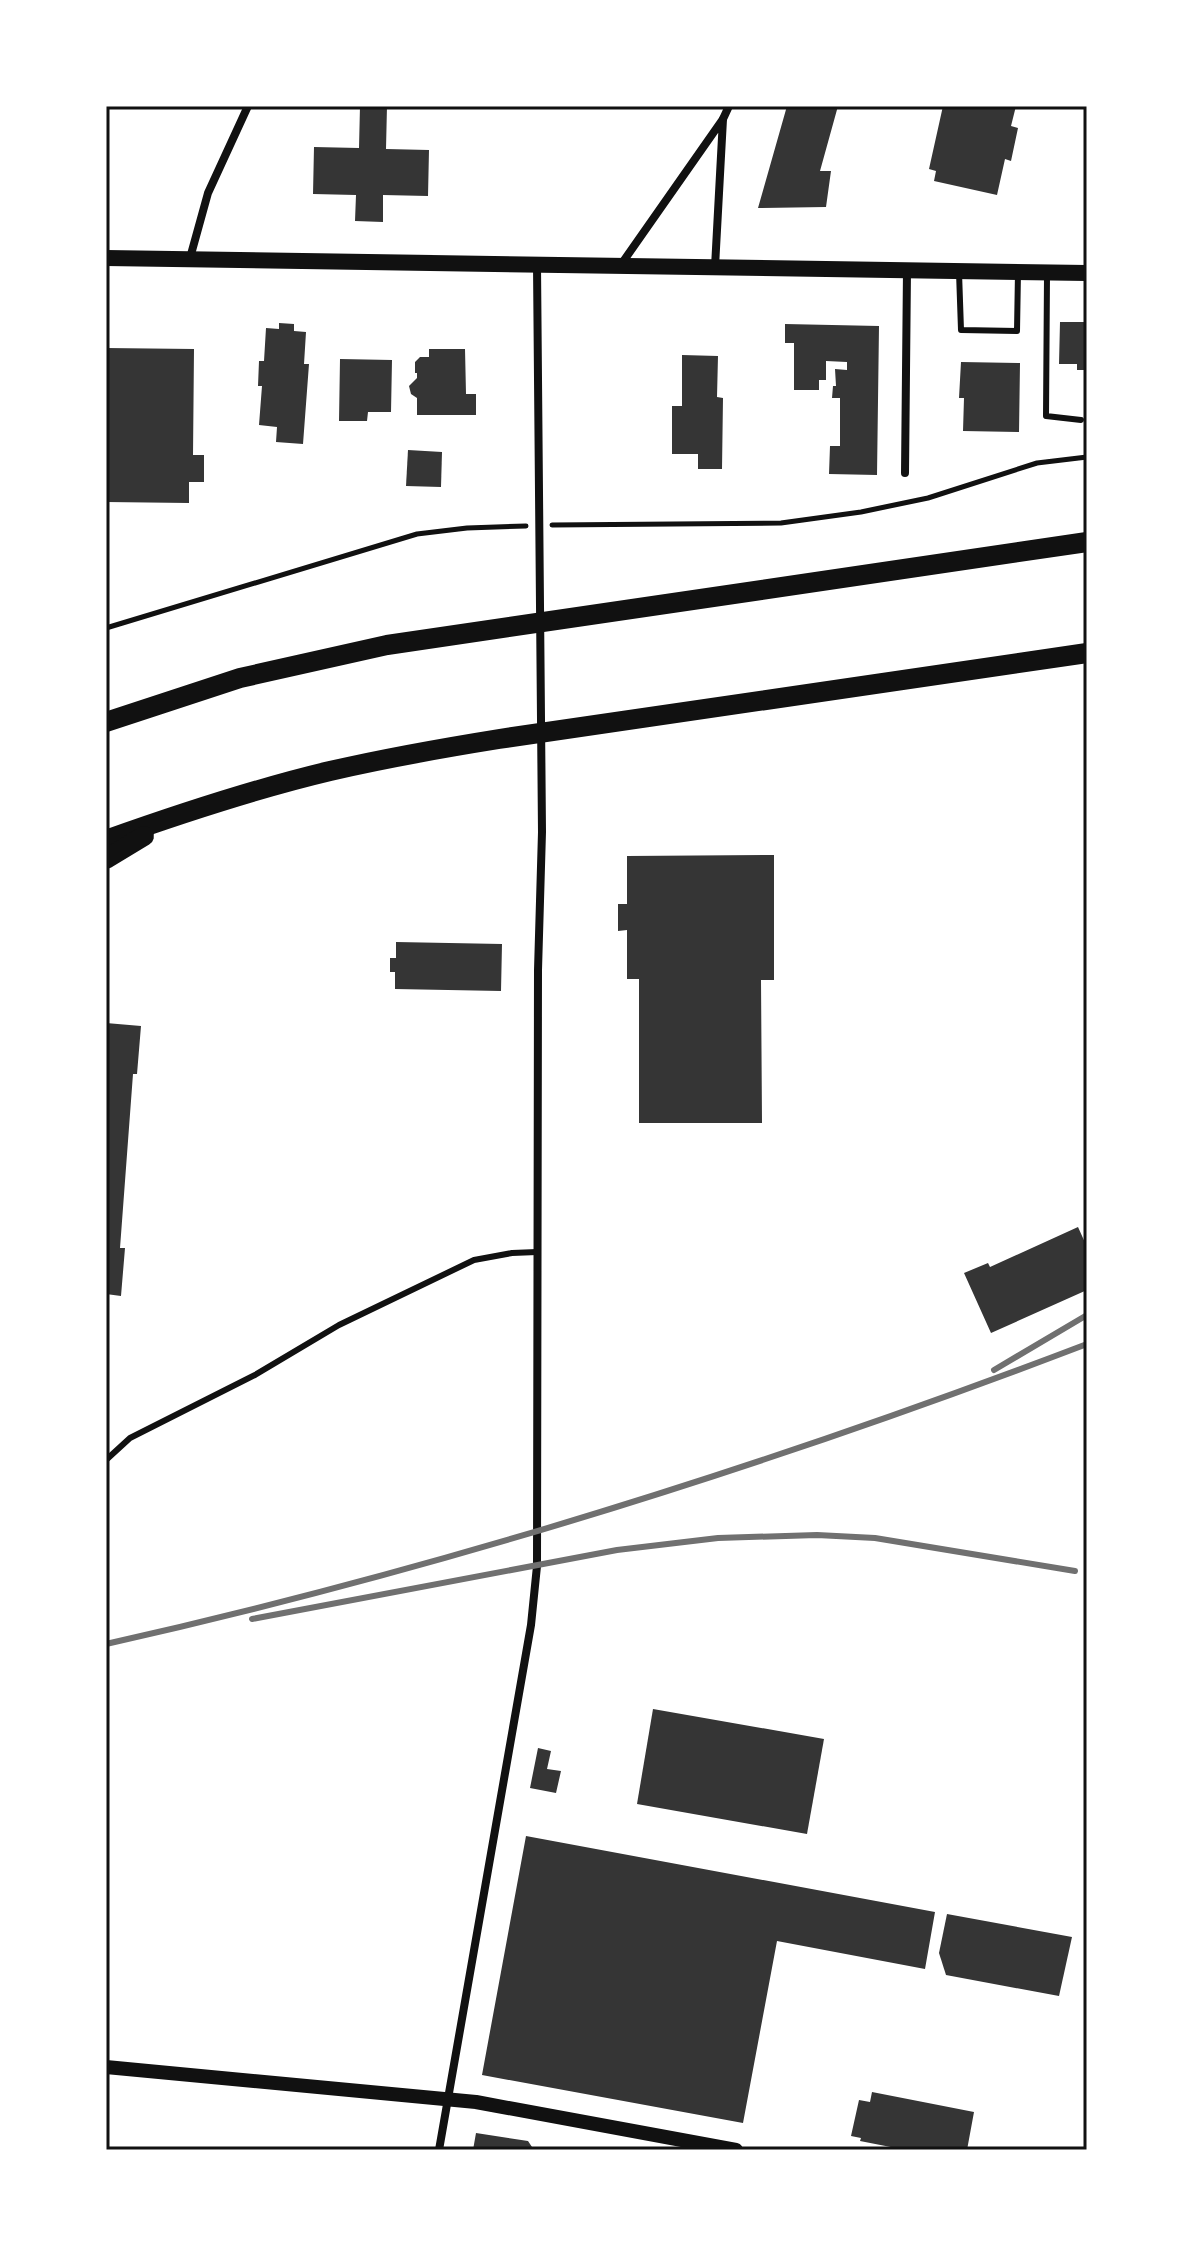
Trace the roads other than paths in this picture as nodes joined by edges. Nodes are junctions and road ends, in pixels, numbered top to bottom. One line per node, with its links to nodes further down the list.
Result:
1 (248, 106): 5 (street)
2 (729, 106): 3 (street)
3 (723, 119): 7 (street); 8 (street)
4 (106, 258): 5 (main road)
5 (190, 259): 6 (main road)
6 (537, 265): 7 (main road); 22 (street)
7 (620, 266): 8 (main road)
8 (715, 267): 9 (main road)
9 (907, 270): 10 (main road); 15 (street)
10 (959, 271): 11 (main road); 11 (lane)
11 (1018, 272): 12 (main road)
12 (1047, 272): 13 (main road); 14 (lane)
13 (1087, 273)
14 (1081, 420)
15 (905, 473)
16 (1087, 542): 18 (highway)
17 (1087, 653): 19 (highway)
18 (106, 722)
19 (183, 813): 20 (highway); 21 (highway)
20 (106, 840)
21 (106, 859)
22 (537, 1252): 23 (lane); 25 (street)
23 (106, 1460)
24 (106, 2067): 25 (street)
25 (449, 2099): 26 (street); 27 (street)
26 (439, 2150)
27 (736, 2150)

